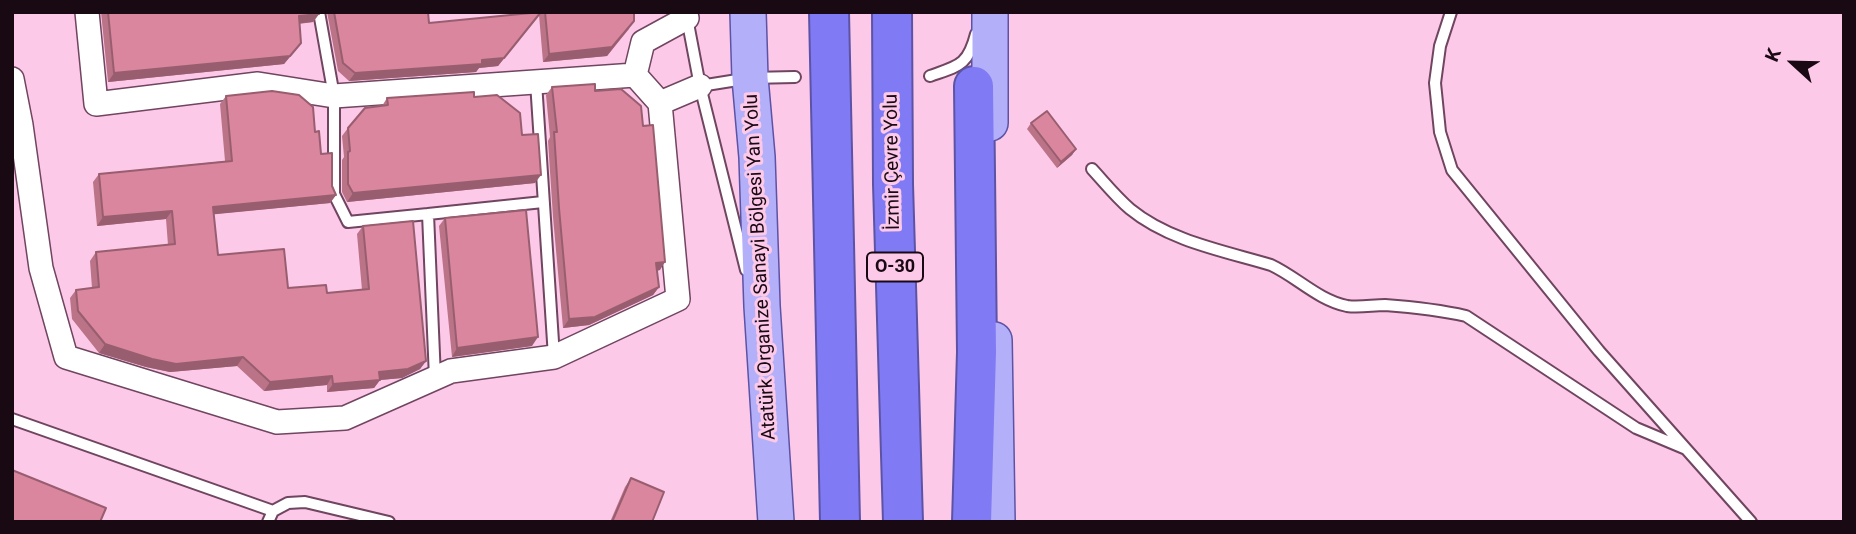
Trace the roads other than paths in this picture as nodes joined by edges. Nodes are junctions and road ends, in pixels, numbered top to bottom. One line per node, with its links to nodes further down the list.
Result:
1 (87, 12): 17 (street)
2 (319, 12): 17 (lane)
3 (748, 12): 12 (main road, Atatürk Organize Sanayi Bölgesi Yan Yolu)
4 (829, 12): 32 (highway)
5 (892, 12): 33 (highway, İzmir Çevre Yolu / O-30)
6 (1451, 12): 26 (lane)
7 (687, 15): 9 (street); 15 (lane)
8 (983, 18): 10 (lane); 35 (main road)
9 (635, 75): 14 (street); 18 (street)
10 (930, 76)
11 (795, 77): 12 (lane)
12 (750, 78): 15 (lane); 22 (main road, Atatürk Organize Sanayi Bölgesi Yan Yolu)
13 (12, 79): 24 (street)
14 (536, 82): 17 (street); 20 (lane)
15 (700, 86): 18 (street); 22 (lane)
16 (974, 86): 34 (highway)
17 (334, 96): 21 (lane)
18 (660, 103): 23 (street)
19 (1092, 169): 26 (lane)
20 (543, 202): 21 (lane); 23 (lane)
21 (428, 214): 24 (lane)
22 (762, 306): 31 (main road, Atatürk Organize Sanayi Bölgesi Yan Yolu)
23 (554, 357): 24 (street)
24 (435, 378)
25 (12, 419): 28 (lane)
26 (1686, 449): 36 (lane)
27 (346, 510): 28 (lane); 29 (lane); 30 (lane)
28 (271, 516)
29 (342, 522)
30 (389, 522)
31 (776, 522)
32 (840, 522)
33 (903, 522)
34 (972, 522)
35 (997, 522)
36 (1751, 522)

